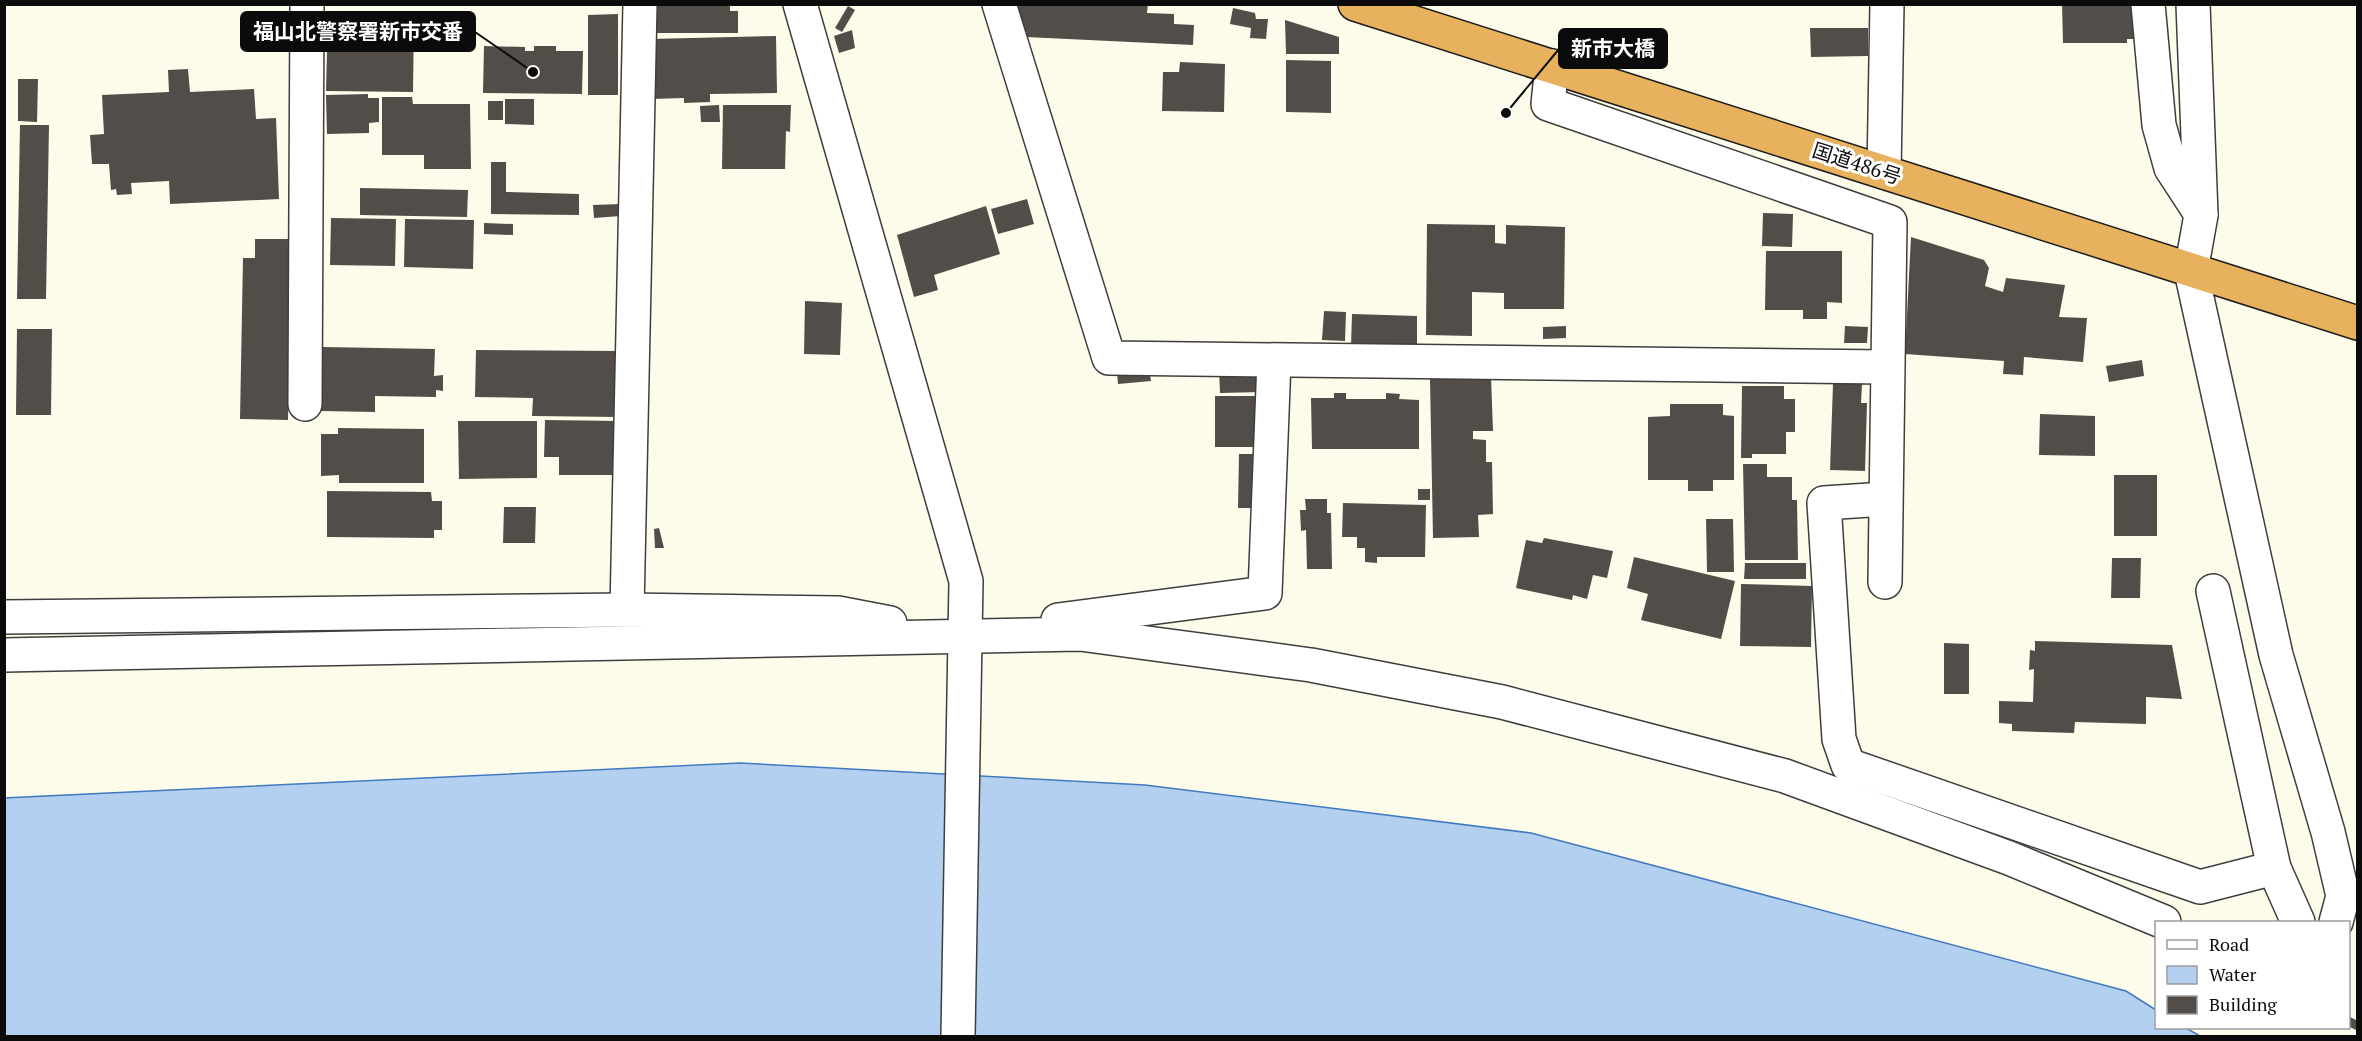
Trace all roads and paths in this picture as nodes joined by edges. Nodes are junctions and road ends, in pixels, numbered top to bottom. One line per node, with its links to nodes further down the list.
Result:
1 (307, 4): 16 (street)
2 (640, 4): 20 (street)
3 (800, 4): 23 (street)
4 (999, 4): 14 (street)
5 (1355, 4): 9 (highway, 国道486号)
6 (1887, 4): 10 (street)
7 (2148, 4): 11 (street)
8 (2193, 4): 11 (street)
9 (1552, 66): 10 (highway, 国道486号); 15 (street)
10 (1884, 172): 12 (highway, 国道486号)
11 (2201, 215): 12 (street)
12 (2191, 271): 13 (highway, 国道486号); 28 (street)
13 (2358, 323)
14 (1274, 361): 15 (street); 22 (street)
15 (1886, 367): 17 (street)
16 (305, 404)
17 (1885, 499): 18 (street); 25 (street)
18 (1885, 582)
19 (2213, 591): 25 (street)
20 (627, 610): 21 (street); 23 (street)
21 (4, 617)
22 (1016, 635): 23 (street); 26 (street)
23 (963, 636): 24 (street); 29 (street)
24 (4, 655)
25 (2274, 868): 27 (street)
26 (2162, 921)
27 (2298, 921)
28 (2336, 921)
29 (958, 1036)

